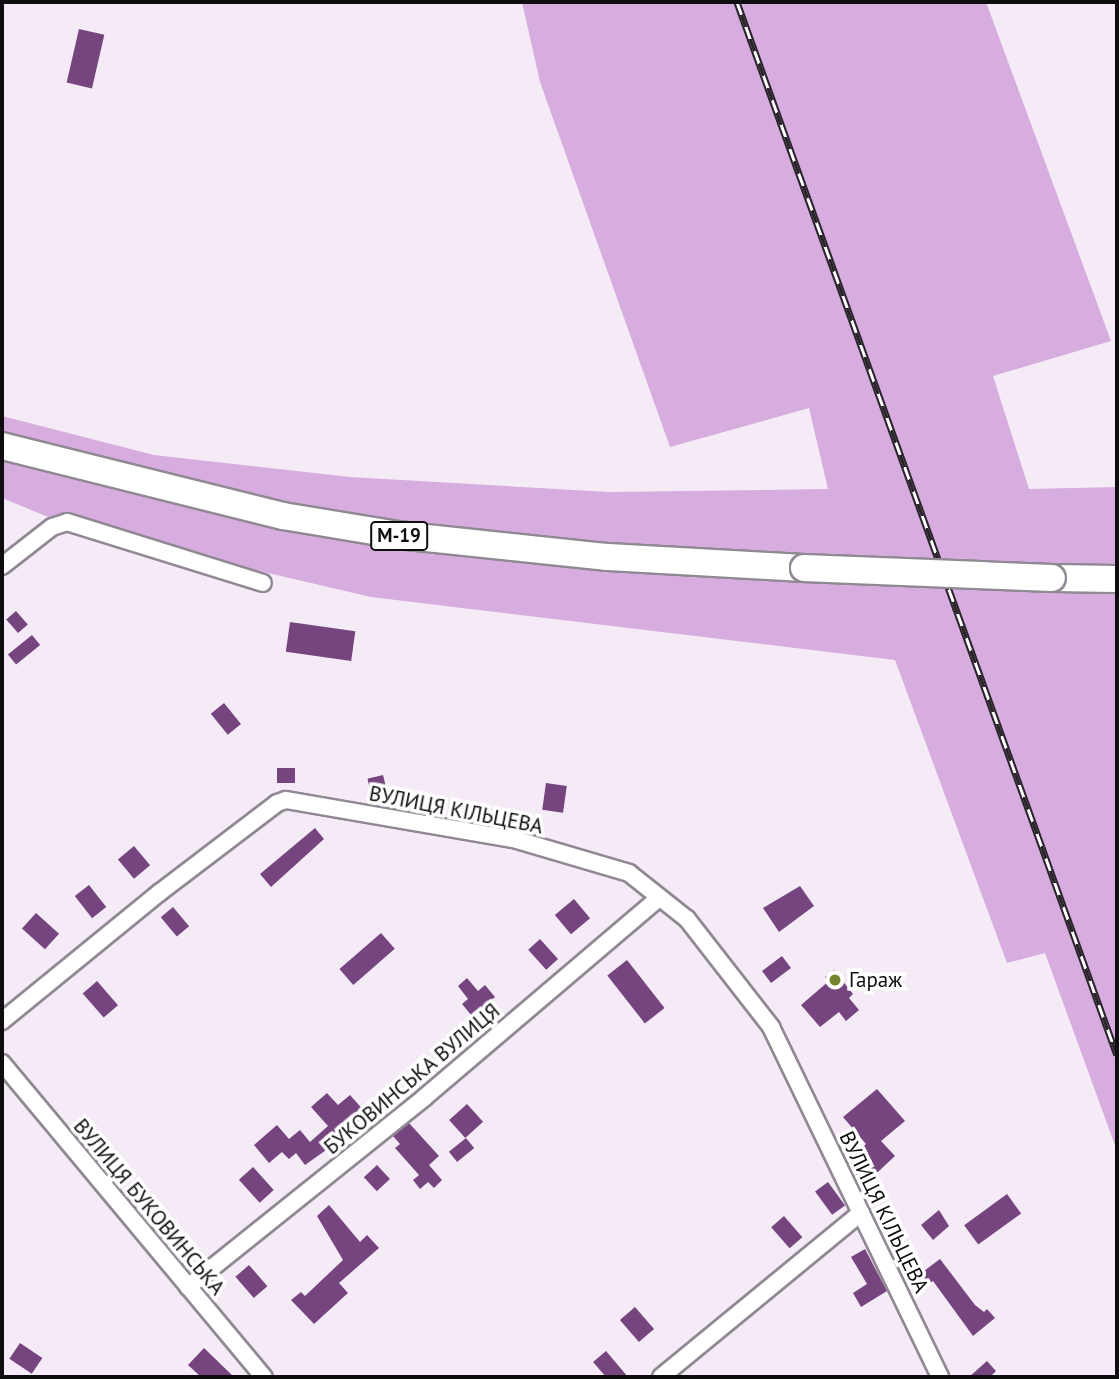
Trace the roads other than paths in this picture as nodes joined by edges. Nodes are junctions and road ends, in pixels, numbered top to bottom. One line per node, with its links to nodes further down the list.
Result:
1 (2, 446): 3 (highway, М-19, bridge)
2 (2, 566): 4 (street)
3 (1117, 579)
4 (262, 583)
5 (659, 898): 6 (street, ВУЛИЦЯ КІЛЬЦЕВА); 8 (street, ВУЛИЦЯ КІЛЬЦЕВА); 9 (street, БУКОВИНСЬКА ВУЛИЦЯ)
6 (2, 1021)
7 (2, 1063): 9 (street, ВУЛИЦЯ БУКОВИНСЬКА)
8 (862, 1213): 11 (street); 12 (street, ВУЛИЦЯ КІЛЬЦЕВА)
9 (188, 1287): 10 (street, ВУЛИЦЯ БУКОВИНСЬКА)
10 (264, 1377)
11 (661, 1377)
12 (940, 1377)

